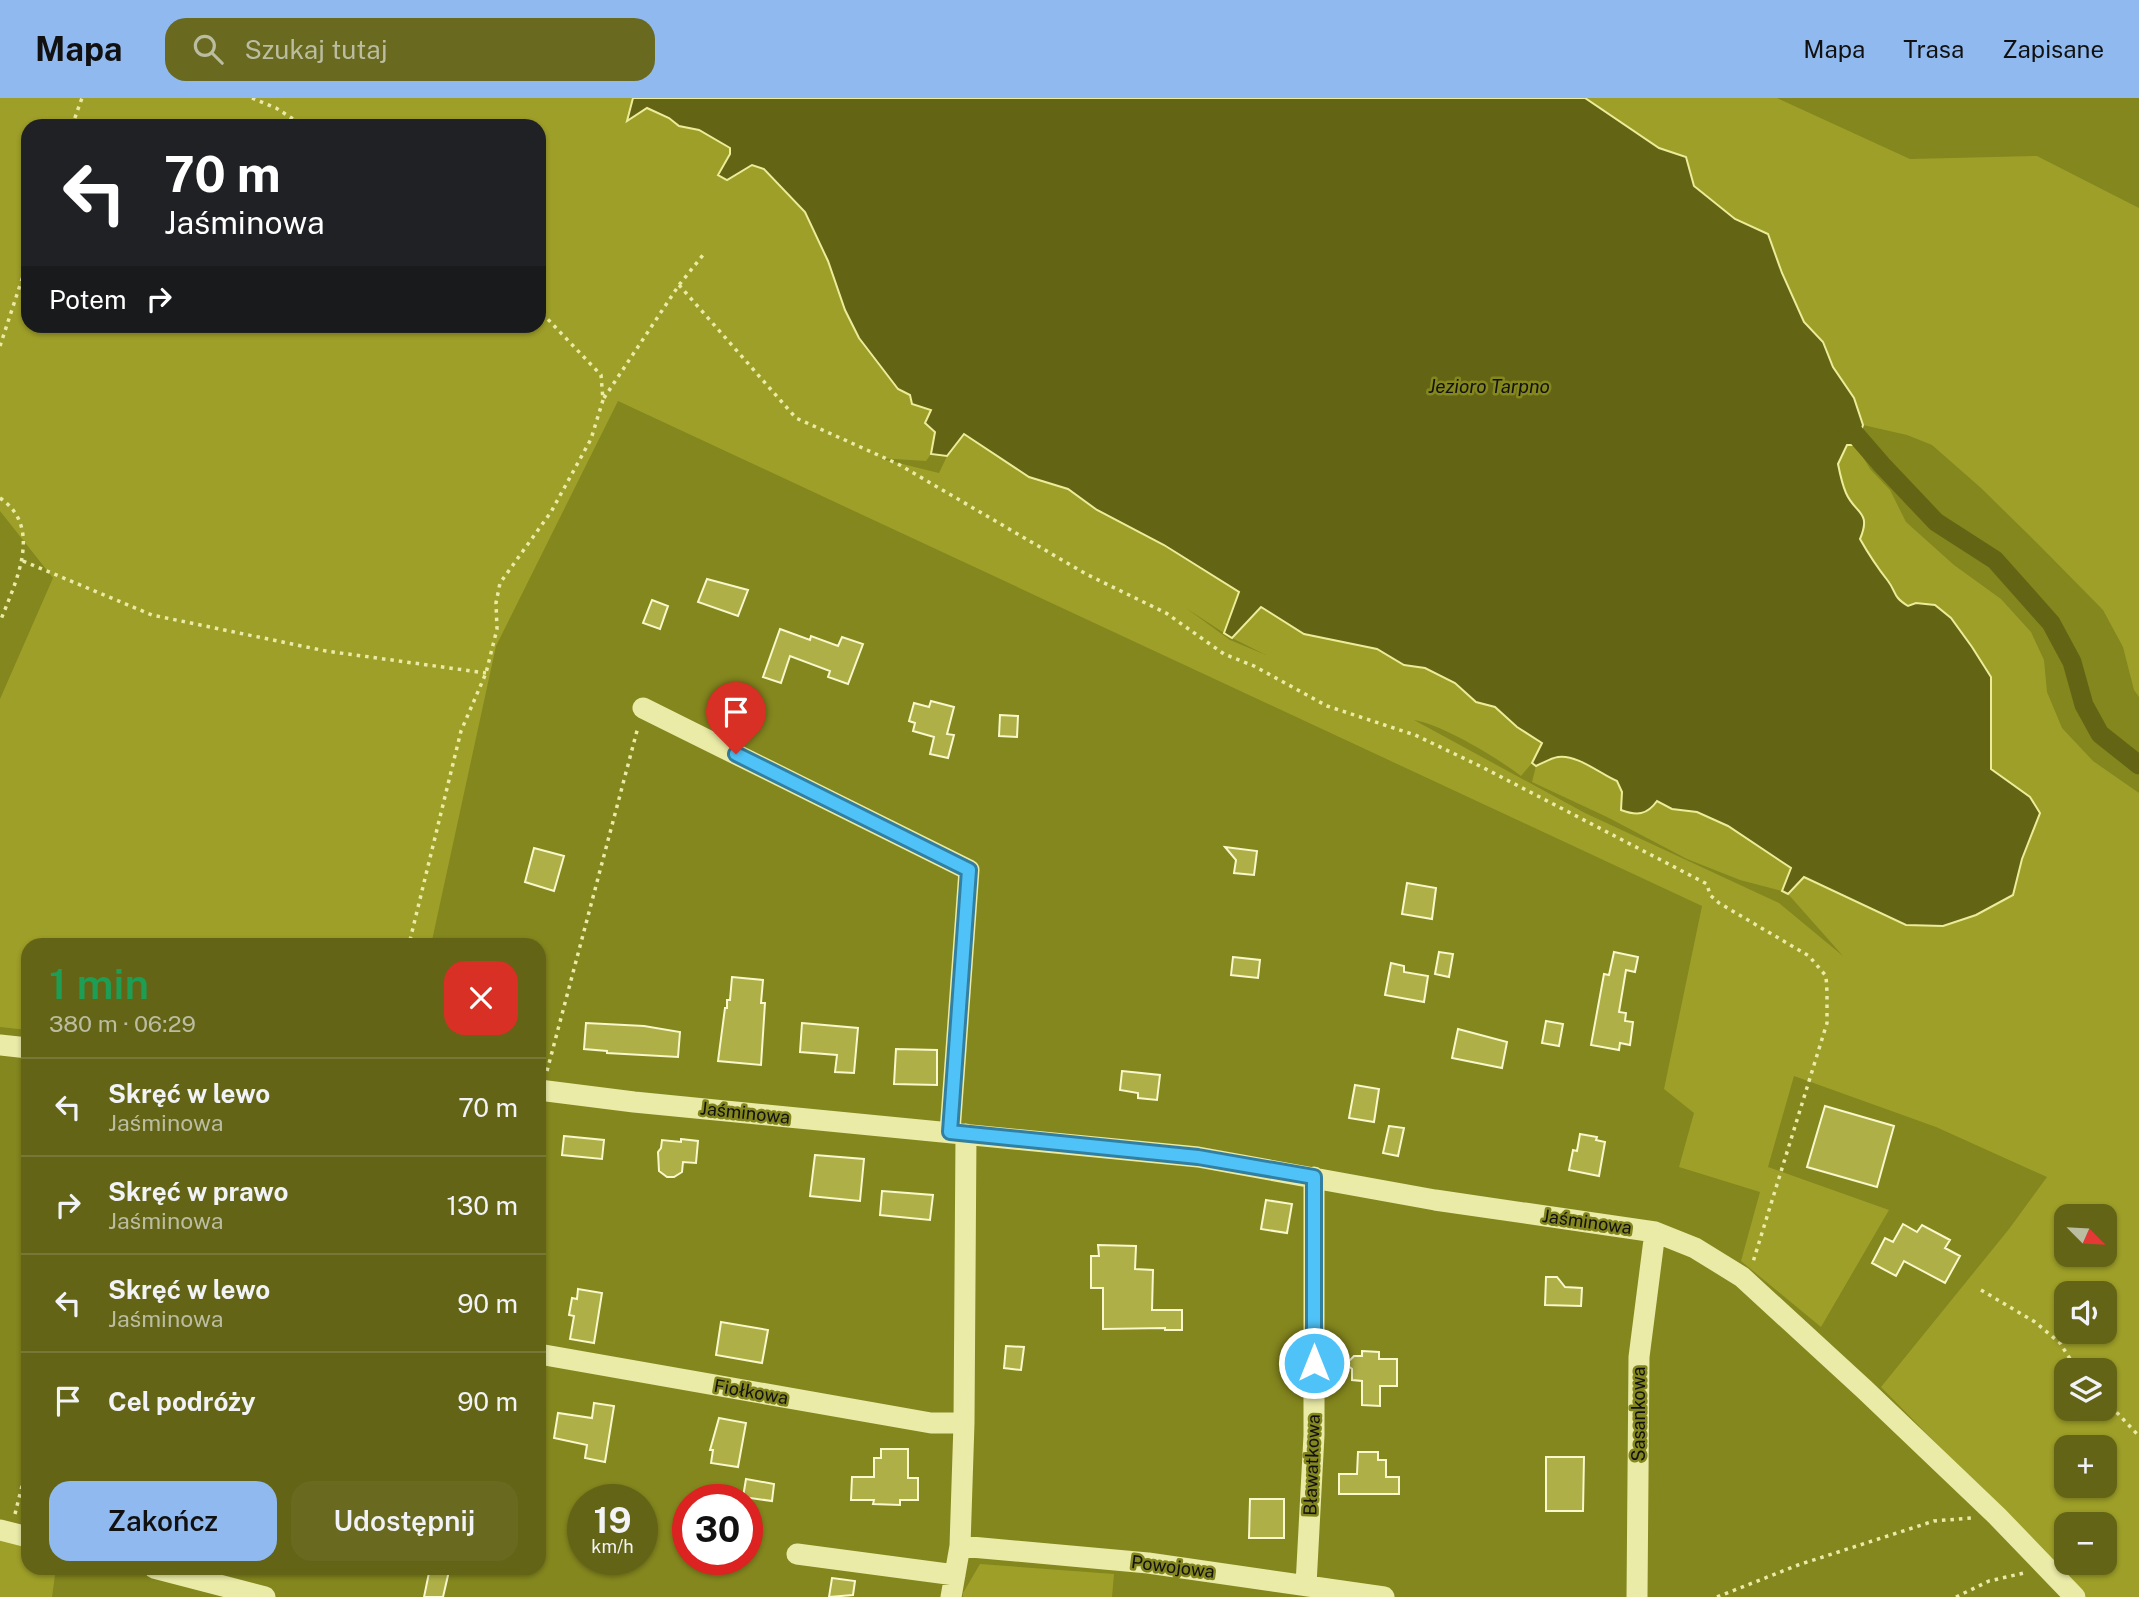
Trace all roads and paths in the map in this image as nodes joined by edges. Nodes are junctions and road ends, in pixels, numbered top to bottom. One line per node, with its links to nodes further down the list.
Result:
1 (82, 98): 3 (path)
2 (252, 98): 4 (path)
3 (74, 119)
4 (293, 119)
5 (703, 255): 7 (path)
6 (21, 282): 9 (path)
7 (679, 285): 10 (path); 24 (path)
8 (546, 317): 10 (path)
9 (0, 346)
10 (603, 400): 14 (path)
11 (0, 498): 12 (path)
12 (23, 561): 13 (path); 14 (path)
13 (0, 622)
14 (486, 673): 16 (path)
15 (643, 708): 19 (path); 21 (street)
16 (410, 938)
17 (0, 1045): 18 (street)
18 (21, 1047)
19 (546, 1069)
20 (546, 1092): 21 (street, Jaśminowa)
21 (958, 1133): 22 (street, Jaśminowa); 29 (street)
22 (1314, 1177): 23 (street, Jaśminowa); 39 (street, Bławatkowa)
23 (1655, 1232): 24 (street, Jaśminowa); 43 (street, Sasankowa)
24 (1742, 1277): 32 (street, Jaśminowa)
25 (1981, 1290): 27 (path)
26 (546, 1355): 29 (street, Fiołkowa)
27 (2069, 1358)
28 (2117, 1413): 30 (path)
29 (964, 1423): 34 (street)
30 (2139, 1436)
31 (21, 1495): 33 (path)
32 (1997, 1516): 36 (street, Jaśminowa); 44 (path)
33 (13, 1533)
34 (961, 1546): 38 (street); 39 (street, Powojowa)
35 (797, 1553): 38 (street)
36 (2046, 1567): 45 (path); 46 (street, Jaśminowa)
37 (181, 1575): 40 (street)
38 (955, 1576): 41 (street)
39 (1306, 1585): 42 (street, Powojowa)
40 (265, 1597)
41 (951, 1597)
42 (1384, 1597)
43 (1637, 1597)
44 (1717, 1597)
45 (1956, 1597)
46 (2074, 1597)

